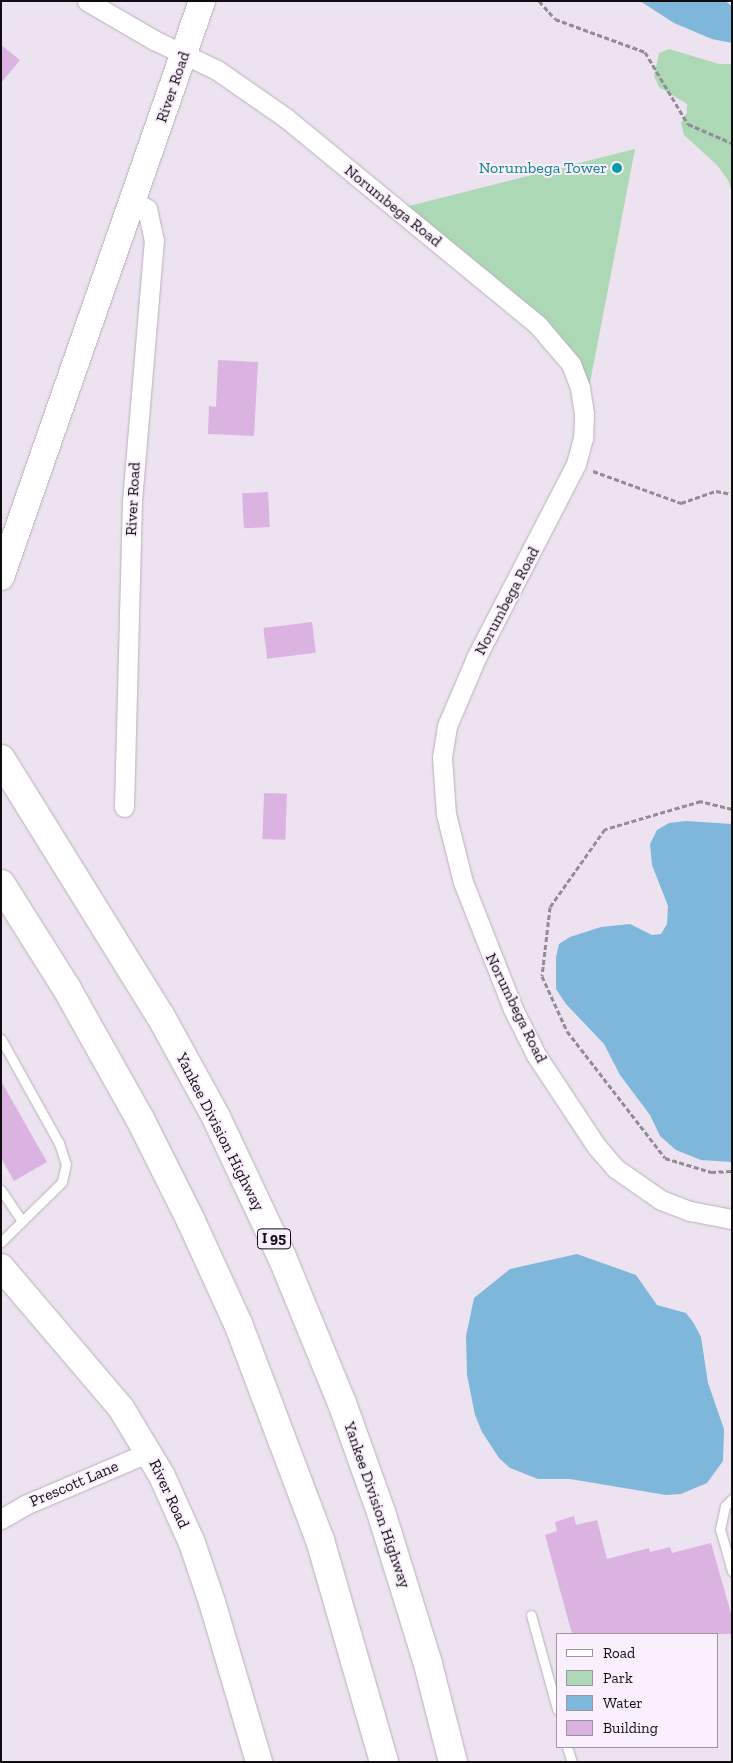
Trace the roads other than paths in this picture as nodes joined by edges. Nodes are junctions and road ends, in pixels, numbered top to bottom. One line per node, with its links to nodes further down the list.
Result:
1 (87, 1): 3 (street, Norumbega Road)
2 (202, 1): 3 (main road, River Road)
3 (184, 54): 4 (main road, River Road); 11 (street, Norumbega Road)
4 (134, 201): 5 (main road, River Road); 7 (street, River Road)
5 (1, 577)
6 (1, 759): 24 (highway, Yankee Division Highway / I 95)
7 (124, 807)
8 (1, 884): 23 (highway)
9 (1, 1039): 12 (lane)
10 (1, 1190): 12 (lane)
11 (732, 1219)
12 (22, 1221): 13 (lane)
13 (1, 1242)
14 (1, 1267): 15 (main road, River Road)
15 (149, 1452): 17 (street, Prescott Lane); 22 (main road, River Road)
16 (732, 1499): 18 (lane)
17 (1, 1519)
18 (732, 1571)
19 (531, 1614): 20 (lane)
20 (556, 1705)
21 (567, 1748): 25 (lane)
22 (259, 1762)
23 (384, 1762)
24 (453, 1762)
25 (572, 1762)

